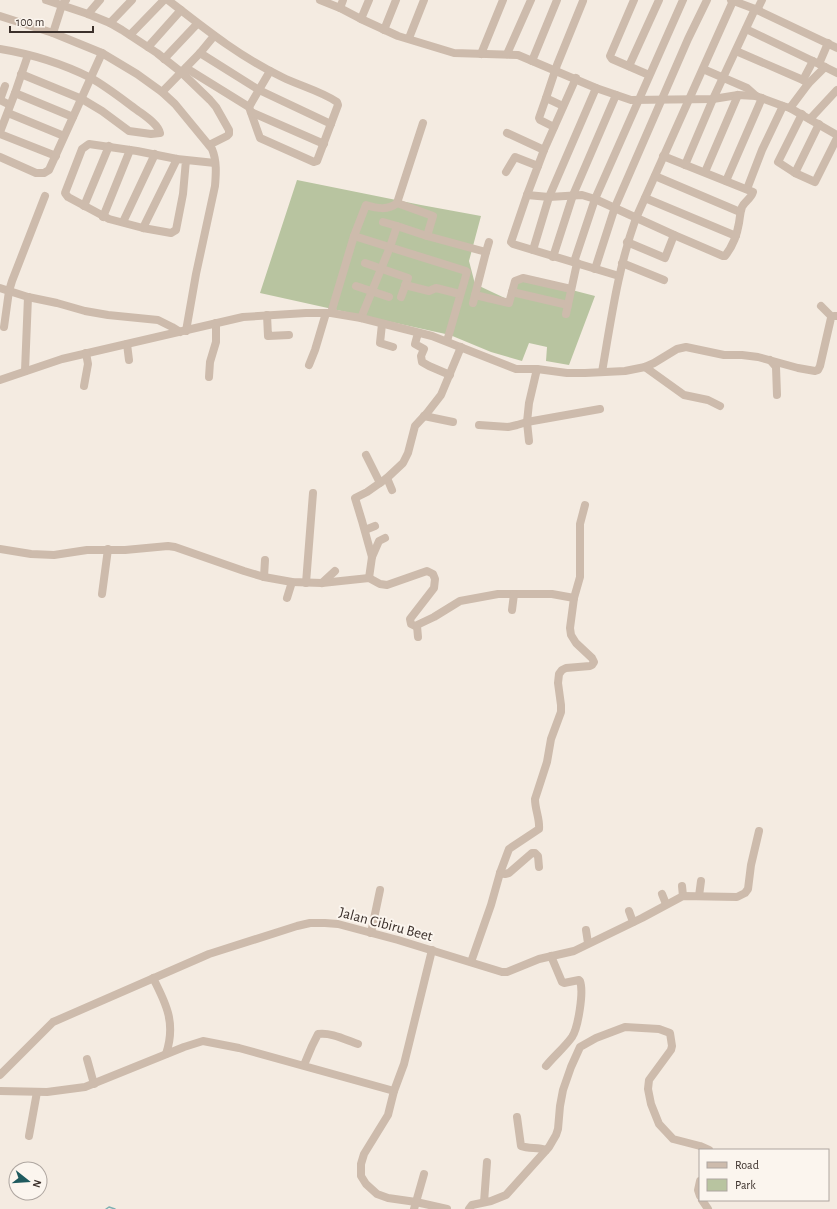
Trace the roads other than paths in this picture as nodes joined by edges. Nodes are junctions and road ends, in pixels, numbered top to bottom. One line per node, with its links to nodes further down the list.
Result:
1 (46, 0): 20 (street)
2 (100, 0): 24 (street)
3 (132, 0): 27 (street)
4 (164, 0): 32 (street)
5 (168, 0): 22 (street)
6 (320, 0): 21 (street)
7 (369, 0): 26 (street)
8 (396, 0): 30 (street)
9 (424, 0): 34 (street)
10 (503, 0): 42 (street)
11 (531, 0): 43 (street)
12 (557, 0): 46 (street)
13 (634, 0): 48 (street)
14 (659, 0): 48 (street)
15 (683, 0): 55 (street)
16 (707, 0): 72 (street)
17 (762, 0): 23 (street)
18 (583, 1): 51 (street)
19 (732, 1): 23 (street); 49 (street)
20 (64, 2): 24 (street); 31 (street)
21 (342, 4): 26 (street)
22 (181, 10): 28 (street); 36 (street)
23 (756, 10): 29 (street); 35 (street)
24 (88, 14): 27 (street)
25 (0, 16): 31 (street)
26 (361, 19): 30 (street)
27 (110, 23): 32 (street)
28 (197, 24): 33 (street); 45 (street)
29 (746, 29): 39 (street); 47 (street)
30 (384, 30): 34 (street)
31 (53, 34): 40 (street)
32 (130, 35): 36 (street)
33 (214, 36): 41 (street); 52 (street)
34 (409, 38): 42 (street)
35 (828, 43): 37 (street); 47 (street)
36 (148, 47): 45 (street)
37 (837, 48)
38 (1, 51): 44 (street)
39 (736, 51): 58 (street); 59 (street)
40 (102, 53): 56 (street); 65 (street)
41 (200, 53): 50 (street); 62 (street)
42 (481, 54): 43 (street)
43 (507, 54): 46 (street)
44 (28, 55): 54 (street); 56 (street)
45 (164, 59): 50 (street)
46 (532, 61): 51 (street)
47 (819, 64): 53 (street); 59 (street); 59 (street)
48 (629, 66): 55 (street)
49 (703, 69): 58 (street); 73 (street)
50 (184, 70): 65 (street); 78 (street); 92 (street)
51 (555, 70): 57 (street); 69 (street)
52 (270, 71): 62 (street); 83 (street)
53 (837, 72)
54 (21, 74): 64 (street); 70 (street)
55 (649, 75): 74 (street)
56 (90, 78): 70 (street); 70 (street)
57 (576, 78): 61 (street); 75 (street)
58 (724, 78): 68 (street); 71 (street)
59 (806, 82): 76 (street)
60 (2, 85): 64 (street); 77 (street)
61 (596, 88): 66 (street); 114 (street)
62 (260, 90): 78 (street); 83 (street)
63 (837, 90): 81 (street)
64 (16, 91): 77 (street); 80 (street)
65 (162, 92): 92 (street)
66 (616, 95): 74 (street); 112 (street)
67 (738, 95): 68 (street); 71 (street); 106 (street)
68 (759, 97): 76 (street); 109 (street)
69 (546, 98): 75 (street); 86 (street)
70 (82, 99): 80 (street)
71 (713, 99): 73 (street); 103 (street)
72 (662, 100): 73 (street); 74 (street); 119 (street)
73 (689, 100): 98 (street)
74 (638, 101): 116 (street)
75 (563, 106): 86 (street)
76 (786, 107): 79 (street); 110 (street)
77 (9, 109): 87 (street); 90 (street)
78 (250, 110): 91 (street); 91 (street)
79 (802, 114): 81 (street); 107 (street)
80 (73, 117): 90 (street)
81 (810, 119): 84 (street)
82 (423, 123): 117 (street)
83 (331, 124): 91 (street)
84 (819, 124): 89 (street); 107 (street)
85 (837, 124): 89 (street)
86 (554, 127): 95 (street)
87 (0, 133): 97 (street)
88 (507, 133): 95 (street)
89 (835, 134): 107 (street)
90 (64, 136): 97 (street)
91 (324, 144)
92 (209, 145): 102 (street)
93 (109, 146): 94 (street); 118 (street); 118 (street)
94 (130, 150): 96 (street); 121 (street)
95 (544, 150): 104 (street)
96 (155, 154): 100 (street); 123 (street)
97 (56, 156): 99 (street)
98 (663, 156): 103 (street); 108 (street)
99 (0, 157)
100 (177, 159): 101 (street); 126 (street)
101 (186, 160): 102 (street); 126 (street)
102 (216, 163): 166 (street)
103 (685, 165): 106 (street)
104 (538, 166): 105 (street); 111 (street)
105 (506, 172)
106 (705, 172): 109 (street)
107 (795, 173)
108 (654, 176): 115 (street); 120 (street)
109 (726, 181): 110 (street)
110 (747, 189): 120 (street)
111 (527, 195): 114 (street); 134 (street)
112 (573, 195): 114 (street); 116 (street); 136 (street)
113 (45, 196): 148 (street)
114 (549, 197): 134 (street)
115 (645, 198): 122 (street); 130 (street)
116 (595, 199): 119 (street); 138 (street)
117 (397, 203): 127 (street); 128 (street)
118 (84, 206): 121 (street)
119 (615, 207): 122 (street); 141 (street)
120 (740, 212): 130 (street)
121 (104, 217): 123 (street)
122 (636, 218): 129 (street); 132 (street)
123 (123, 222): 126 (street)
124 (383, 222): 125 (street)
125 (397, 226): 128 (street); 133 (street)
126 (143, 228)
127 (354, 236): 133 (street); 158 (street)
128 (427, 236): 135 (street)
129 (674, 236): 130 (street); 132 (street)
130 (736, 236)
131 (489, 242): 135 (street)
132 (628, 242): 139 (street)
133 (390, 247): 140 (street); 150 (street)
134 (534, 250): 136 (street)
135 (486, 252): 155 (street)
136 (553, 256): 138 (street)
137 (365, 263): 140 (street)
138 (575, 263): 141 (street); 147 (street)
139 (622, 263): 142 (street); 143 (street)
140 (381, 269): 144 (street); 149 (street)
141 (595, 269): 142 (street)
142 (619, 276): 180 (street)
143 (664, 280)
144 (405, 285): 150 (street); 154 (street)
145 (356, 286): 149 (street)
146 (0, 288): 148 (street)
147 (571, 289): 151 (street); 156 (street)
148 (9, 291): 152 (street); 165 (street)
149 (372, 291): 153 (street); 162 (street)
150 (461, 292): 155 (street); 169 (street)
151 (512, 292): 155 (street); 156 (street)
152 (28, 297): 166 (street); 179 (street)
153 (389, 297)
154 (401, 297)
155 (474, 297)
156 (568, 305): 159 (street)
157 (821, 306): 161 (street)
158 (329, 313): 160 (street); 162 (street); 176 (street)
159 (566, 314)
160 (267, 315): 163 (street); 168 (street)
161 (835, 316): 175 (street)
162 (361, 318): 164 (street)
163 (216, 323): 166 (street); 182 (street)
164 (382, 324): 167 (street); 171 (street)
165 (4, 327)
166 (183, 331): 170 (street)
167 (418, 333): 169 (street); 181 (street)
168 (289, 335)
169 (447, 341): 172 (street)
170 (127, 344): 173 (street); 174 (street)
171 (392, 347)
172 (462, 348): 178 (street); 181 (street)
173 (86, 353): 179 (street); 184 (street)
174 (129, 360)
175 (770, 360): 177 (street); 185 (street)
176 (309, 365)
177 (645, 367): 180 (street); 186 (street)
178 (537, 369): 180 (street); 190 (street)
179 (25, 371): 183 (street)
180 (602, 372)
181 (450, 375): 188 (street)
182 (209, 377)
183 (0, 380)
184 (84, 386)
185 (777, 395)
186 (720, 406)
187 (600, 409): 190 (street)
188 (424, 416): 189 (street); 194 (street)
189 (453, 422)
190 (527, 422): 191 (street); 192 (street)
191 (479, 425)
192 (529, 441)
193 (366, 455): 194 (street)
194 (383, 481): 195 (street); 199 (street)
195 (392, 490)
196 (313, 493): 209 (street)
197 (585, 505): 214 (street)
198 (375, 526): 199 (street)
199 (365, 530): 203 (street)
200 (385, 538): 203 (street)
201 (0, 549): 202 (street)
202 (108, 549): 206 (street); 211 (street)
203 (372, 557): 207 (street)
204 (265, 560): 206 (street)
205 (335, 571): 210 (street)
206 (264, 577): 208 (street)
207 (369, 578): 210 (street); 216 (street)
208 (292, 582): 209 (street); 213 (street)
209 (306, 583): 210 (street)
210 (322, 583)
211 (102, 594)
212 (514, 594): 214 (street); 215 (street); 216 (street)
213 (287, 598)
214 (574, 598): 220 (street)
215 (512, 610)
216 (417, 626): 217 (street)
217 (418, 637)
218 (759, 832): 226 (street, Jalan Cibiru Beet)
219 (539, 867): 220 (street)
220 (500, 872): 235 (street)
221 (701, 881): 226 (street)
222 (682, 886): 225 (street)
223 (380, 890): 231 (street)
224 (662, 894): 227 (street)
225 (683, 896): 226 (street, Jalan Cibiru Beet); 227 (street, Jalan Cibiru Beet)
226 (699, 896)
227 (666, 904): 229 (street, Jalan Cibiru Beet)
228 (629, 911): 229 (street)
229 (632, 922): 232 (street, Jalan Cibiru Beet)
230 (586, 930): 232 (street)
231 (371, 933): 233 (street, Jalan Cibiru Beet); 236 (street, Jalan Cibiru Beet)
232 (588, 943): 234 (street, Jalan Cibiru Beet)
233 (432, 950): 235 (street, Jalan Cibiru Beet); 247 (street)
234 (551, 956): 235 (street, Jalan Cibiru Beet); 237 (street)
235 (471, 962)
236 (153, 978): 240 (street); 244 (street, Jalan Cibiru Beet)
237 (574, 1031): 239 (street); 243 (street)
238 (358, 1044): 242 (street)
239 (580, 1047): 251 (street); 252 (street)
240 (166, 1054): 242 (street); 245 (street)
241 (88, 1059): 245 (street)
242 (304, 1065): 247 (street)
243 (546, 1066)
244 (0, 1075)
245 (94, 1084): 248 (street)
246 (0, 1091): 248 (street)
247 (394, 1091): 256 (street)
248 (37, 1092): 250 (street)
249 (517, 1117): 252 (street)
250 (29, 1136)
251 (707, 1149)
252 (546, 1150): 255 (street)
253 (487, 1162): 255 (street)
254 (424, 1174): 256 (street)
255 (484, 1202): 258 (street)
256 (415, 1206): 257 (street)
257 (447, 1209)
258 (469, 1209)

